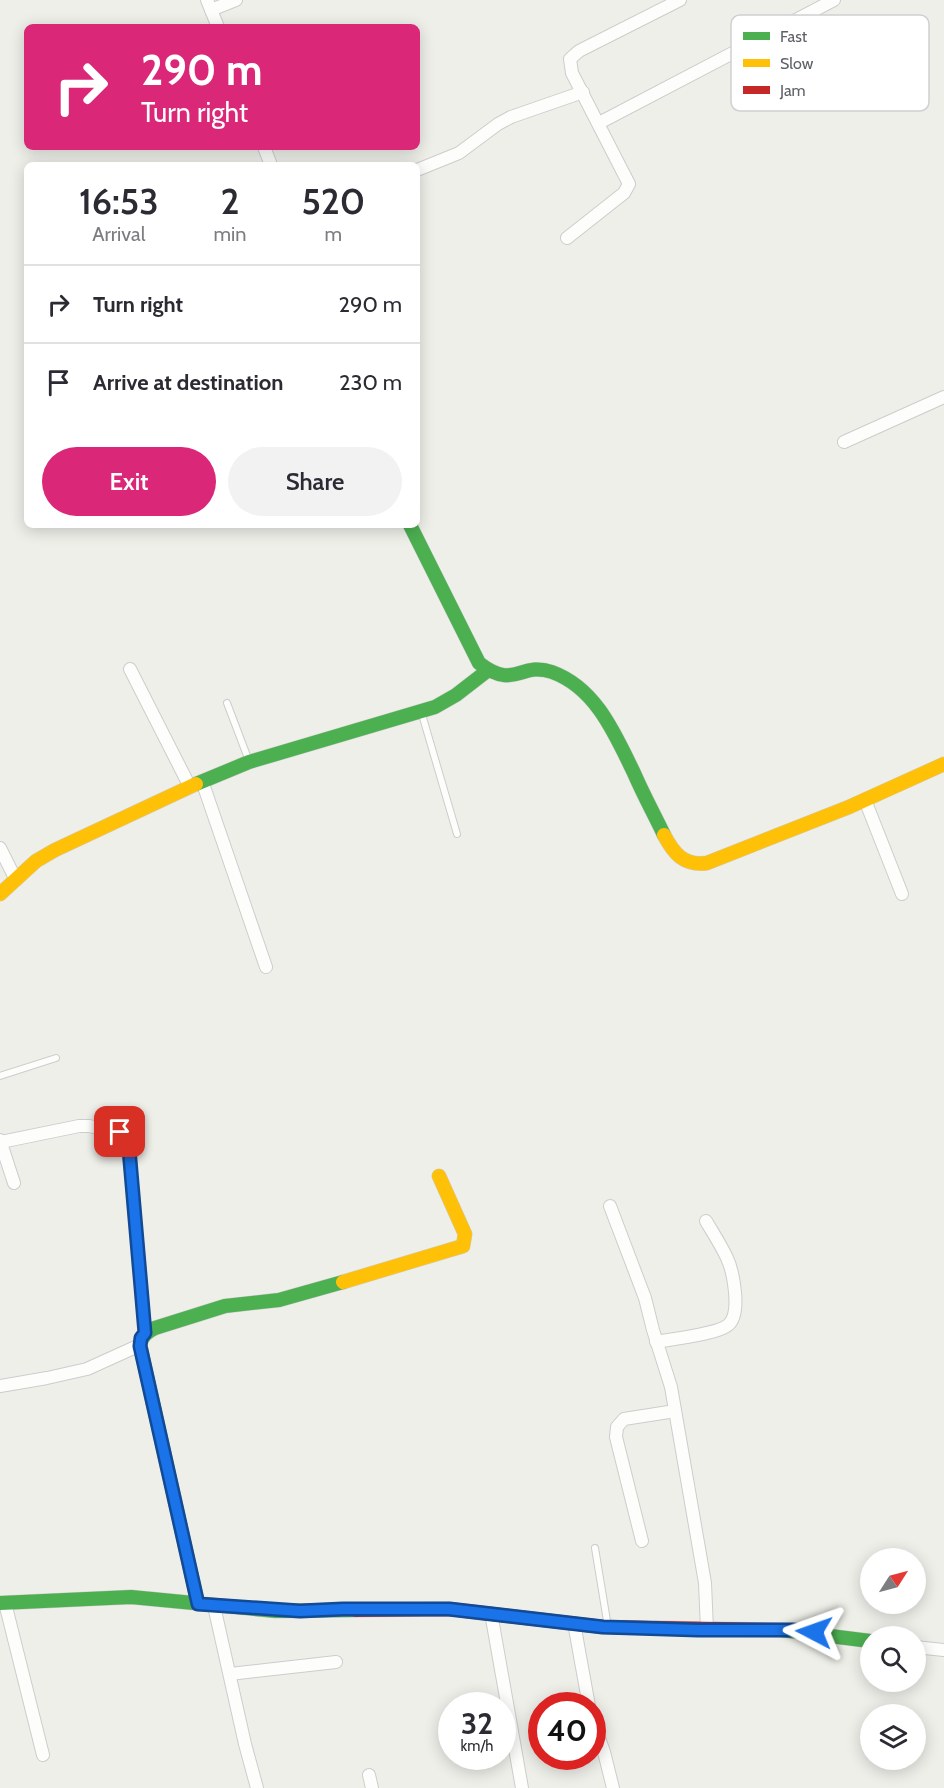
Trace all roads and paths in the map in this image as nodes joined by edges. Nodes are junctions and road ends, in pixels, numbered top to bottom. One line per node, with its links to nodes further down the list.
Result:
1 (236, 0): 4 (street)
2 (680, 0): 8 (street)
3 (834, 0): 5 (street)
4 (209, 5): 6 (street)
5 (805, 15)
6 (217, 24)
7 (731, 54): 9 (street)
8 (583, 92): 9 (street); 10 (street)
9 (599, 123): 11 (street)
10 (420, 170)
11 (567, 238)
12 (944, 397): 13 (street)
13 (844, 442)
14 (411, 528): 16 (street)
15 (130, 669): 21 (street)
16 (487, 671): 18 (street); 22 (street)
17 (227, 703): 19 (lane)
18 (421, 711): 19 (street); 23 (lane)
19 (249, 762): 21 (street)
20 (944, 764): 22 (street)
21 (196, 784): 25 (street); 28 (street)
22 (865, 800): 27 (street)
23 (457, 834)
24 (0, 848): 25 (street)
25 (16, 880): 26 (street)
26 (0, 894)
27 (902, 894)
28 (266, 967)
29 (56, 1058): 30 (lane)
30 (0, 1076)
31 (0, 1141): 33 (street); 36 (street)
32 (439, 1176): 36 (street)
33 (14, 1183)
34 (610, 1206): 37 (street)
35 (706, 1221): 37 (street)
36 (143, 1339): 38 (street); 43 (street)
37 (656, 1342): 39 (street)
38 (0, 1386)
39 (675, 1411): 40 (street); 48 (street)
40 (642, 1541)
41 (595, 1548): 47 (lane)
42 (2, 1603): 43 (street); 55 (street)
43 (198, 1604): 44 (street)
44 (214, 1606): 45 (street); 53 (street)
45 (491, 1613): 46 (street); 60 (street)
46 (574, 1623): 47 (street); 54 (street)
47 (608, 1627): 48 (street)
48 (708, 1630): 49 (street)
49 (860, 1640)
50 (926, 1648): 51 (street)
51 (944, 1650)
52 (336, 1662): 53 (street)
53 (230, 1674): 58 (street)
54 (587, 1692)
55 (43, 1755)
56 (606, 1760): 61 (street)
57 (369, 1775): 59 (street)
58 (257, 1788)
59 (372, 1788)
60 (522, 1788)
61 (613, 1788)

